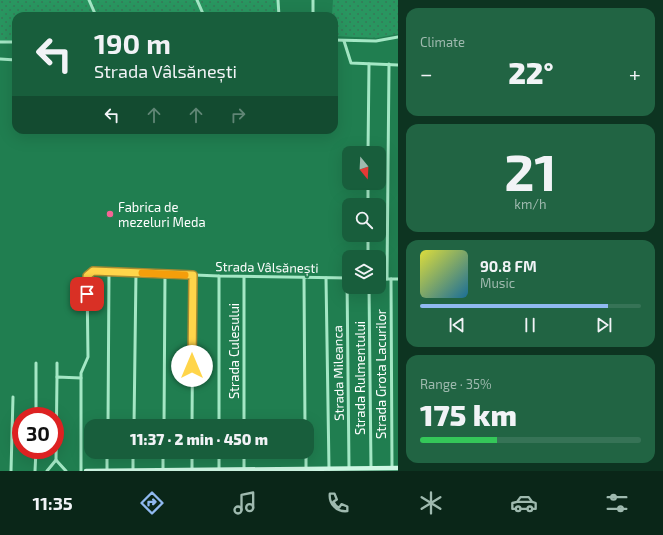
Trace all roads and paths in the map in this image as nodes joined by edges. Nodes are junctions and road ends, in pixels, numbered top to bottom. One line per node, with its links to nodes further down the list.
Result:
1 (89, 0): 5 (street)
2 (197, 0): 6 (street)
3 (278, 0): 7 (street)
4 (313, 0): 8 (street)
5 (94, 12)
6 (202, 12)
7 (279, 12)
8 (313, 12)
9 (0, 37): 13 (street)
10 (398, 37): 12 (street)
11 (338, 40): 12 (street)
12 (344, 41): 17 (street)
13 (1, 42): 14 (street)
14 (12, 42)
15 (0, 59): 16 (street)
16 (12, 60)
17 (369, 64): 18 (street); 20 (street)
18 (389, 64): 19 (street); 30 (street, Strada Grota Lacurilor)
19 (398, 65)
20 (368, 146)
21 (109, 271): 22 (street, Strada Vâlsănești); 37 (street, Strada Vâlsănești); 40 (street)
22 (136, 272): 23 (street, Strada Vâlsănești); 41 (street)
23 (164, 274): 24 (street, Strada Vâlsănești); 42 (street)
24 (193, 275): 25 (street, Strada Vâlsănești); 43 (street)
25 (219, 276): 26 (street, Strada Vâlsănești); 44 (street)
26 (244, 277): 27 (street, Strada Vâlsănești); 45 (street, Strada Culesului)
27 (304, 278): 28 (street, Strada Vâlsănești); 46 (street)
28 (326, 278): 29 (street, Strada Vâlsănești); 62 (street)
29 (342, 278)
30 (389, 279): 31 (street); 58 (street, Strada Grota Lacurilor)
31 (398, 279)
32 (348, 294): 56 (street, Strada Mileanca)
33 (369, 294): 57 (street, Strada Rulmentului)
34 (57, 362): 36 (street)
35 (36, 363): 39 (street)
36 (57, 377): 37 (street); 55 (street)
37 (81, 378): 71 (street)
38 (13, 397): 67 (street)
39 (36, 407)
40 (108, 419)
41 (134, 419)
42 (164, 419)
43 (192, 419)
44 (219, 419)
45 (244, 419)
46 (306, 419)
47 (36, 459): 68 (street)
48 (107, 459): 73 (street)
49 (133, 459): 63 (street)
50 (163, 459): 64 (street)
51 (192, 459): 65 (street)
52 (219, 459): 66 (street)
53 (244, 459): 60 (street)
54 (306, 459): 61 (street)
55 (56, 460): 69 (street); 70 (street)
56 (349, 468): 57 (main road); 62 (main road)
57 (371, 468): 58 (main road)
58 (392, 468): 59 (main road)
59 (398, 468)
60 (244, 469): 61 (main road); 66 (main road)
61 (306, 469): 62 (main road)
62 (329, 469)
63 (133, 470): 64 (main road); 73 (main road)
64 (163, 470): 65 (main road)
65 (192, 470): 66 (main road)
66 (219, 470)
67 (11, 471)
68 (36, 471)
69 (47, 471)
70 (66, 471)
71 (81, 471)
72 (86, 471): 73 (main road)
73 (107, 471)

